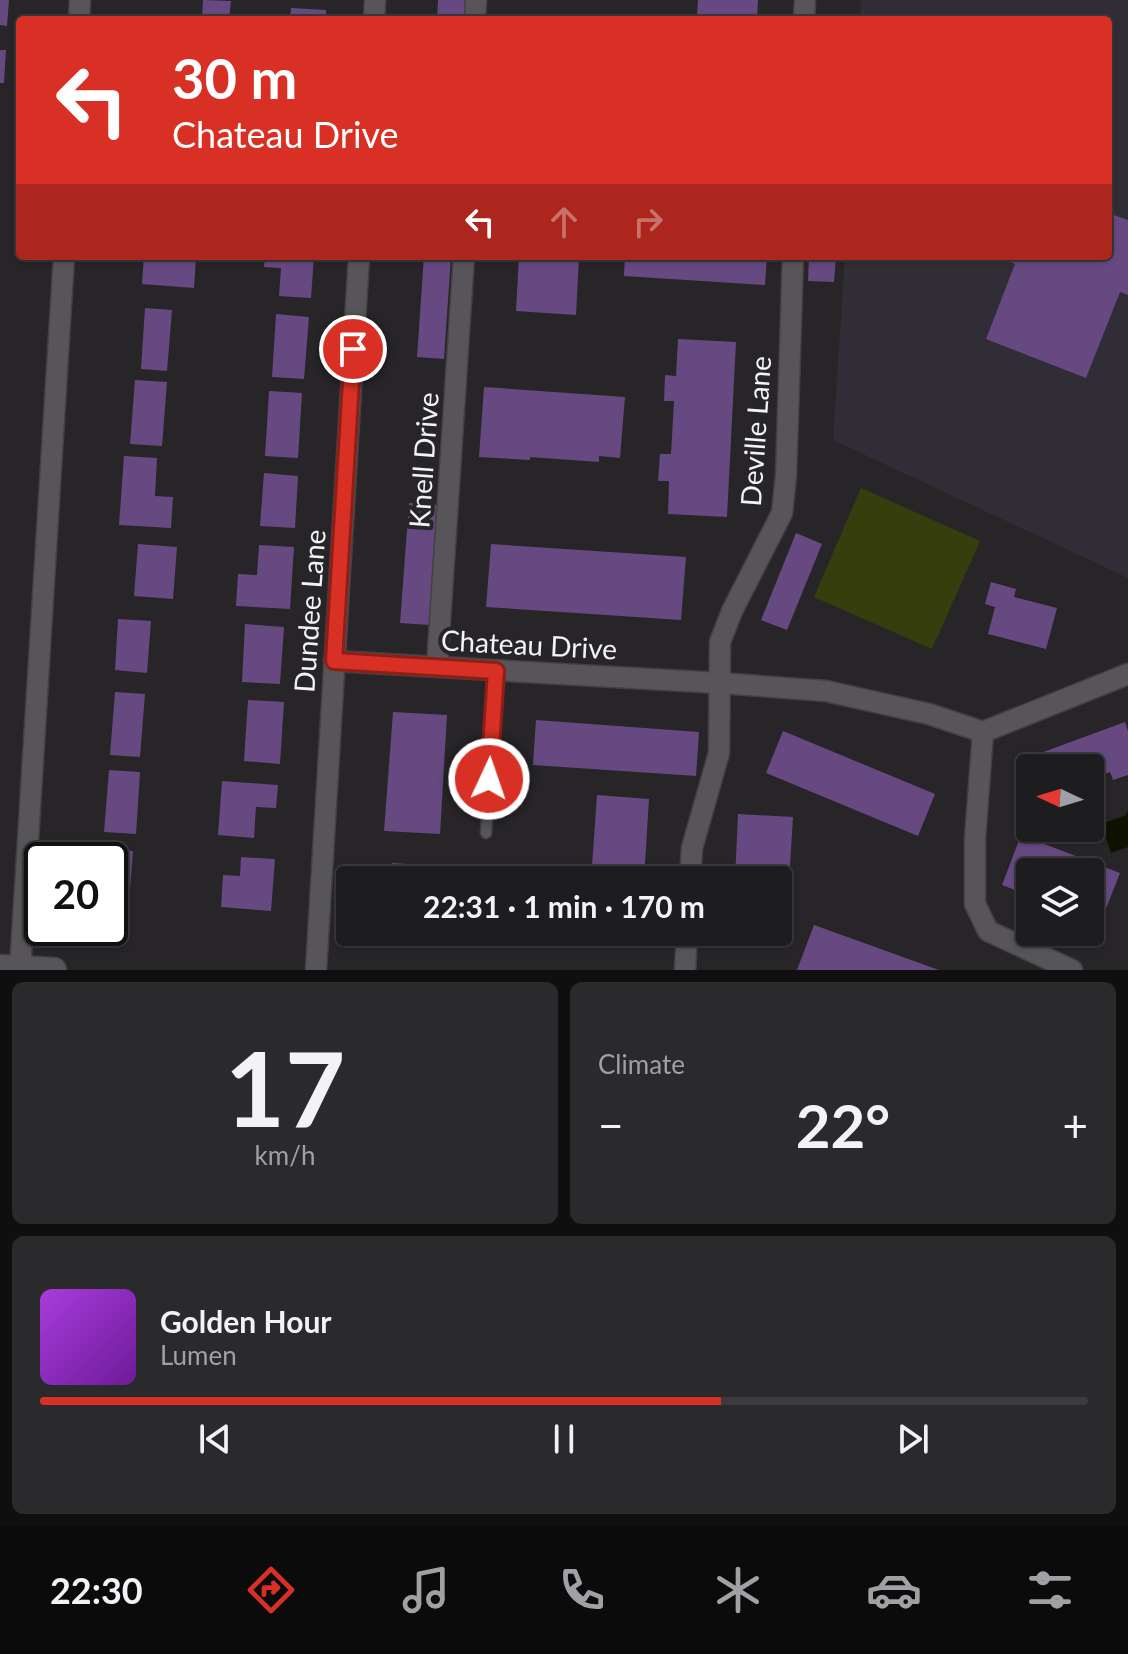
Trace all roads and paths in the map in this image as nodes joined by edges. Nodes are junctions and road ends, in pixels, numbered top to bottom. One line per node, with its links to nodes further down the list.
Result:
1 (64, 260): 14 (street)
2 (359, 260): 5 (street, Dundee Lane)
3 (464, 260): 6 (street, Knell Drive)
4 (793, 260): 9 (street, Deville Lane)
5 (334, 661): 6 (street, Chateau Drive); 16 (street, Dundee Lane)
6 (437, 667): 7 (street, Chateau Drive)
7 (496, 671): 9 (street, Chateau Drive); 11 (lane)
8 (1128, 674): 10 (street)
9 (720, 683): 10 (street, Chateau Drive); 12 (street, Deville Lane)
10 (983, 732): 18 (street)
11 (486, 833)
12 (691, 866)
13 (686, 946): 17 (street)
14 (13, 968): 15 (street)
15 (54, 970)
16 (316, 970)
17 (685, 970)
18 (1072, 970)

